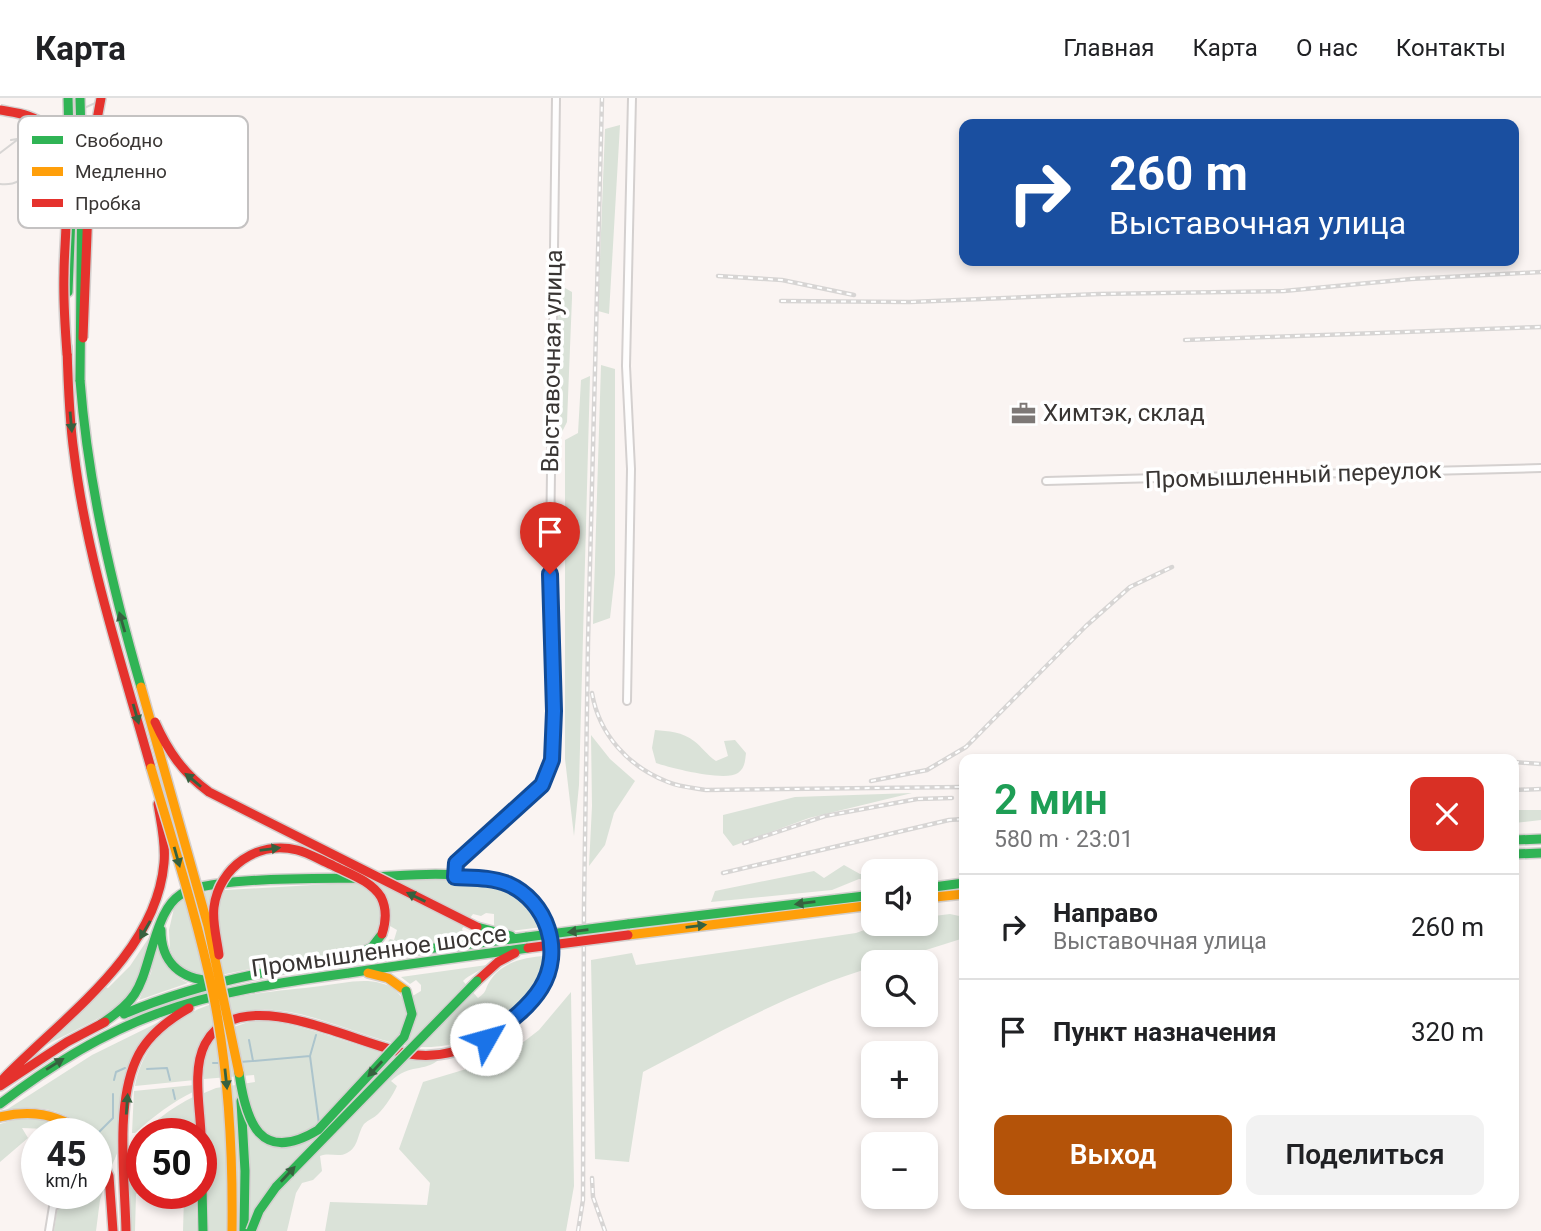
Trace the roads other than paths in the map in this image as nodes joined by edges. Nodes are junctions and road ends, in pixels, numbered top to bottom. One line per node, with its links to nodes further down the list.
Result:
1 (68, 98): 8 (main road, bridge)
2 (80, 98): 9 (main road, bridge)
3 (101, 98): 10 (main road, bridge)
4 (556, 98): 26 (street, Выставочная улица)
5 (632, 98): 20 (street)
6 (0, 110): 7 (main road, bridge)
7 (29, 116)
8 (69, 116)
9 (81, 116)
10 (98, 116)
11 (64, 228): 15 (main road, bridge)
12 (70, 228): 15 (main road, bridge)
13 (82, 228): 16 (main road, bridge)
14 (88, 228): 16 (main road, bridge)
15 (67, 354): 21 (main road, one-way to 21)
16 (80, 380): 19 (main road, one-way to 16)
17 (1541, 468): 18 (street, Промышленный переулок)
18 (1046, 481)
19 (141, 687): 35 (main road, one-way to 19, bridge); 39 (main road, bridge)
20 (627, 701)
21 (151, 768): 43 (main road, one-way to 43, bridge); 55 (main road, one-way to 55, bridge)
22 (1541, 839): 23 (main road)
23 (1519, 840)
24 (1541, 853): 25 (main road)
25 (1519, 854)
26 (455, 877): 33 (main road); 47 (main road)
27 (959, 884): 28 (main road)
28 (938, 886)
29 (959, 895): 31 (main road)
30 (861, 897): 34 (main road, Промышленное шоссе, one-way to 34)
31 (938, 897)
32 (861, 906): 34 (main road, Промышленное шоссе, one-way to 32)
33 (162, 921): 39 (main road); 41 (main road)
34 (628, 930): 35 (main road, Промышленное шоссе, one-way to 35, bridge); 36 (main road, Промышленное шоссе, bridge)
35 (527, 937): 37 (main road, Промышленное шоссе)
36 (528, 948): 38 (main road, Промышленное шоссе); 57 (main road, one-way to 36, bridge)
37 (332, 963): 39 (main road, Промышленное шоссе); 39 (main road, one-way to 37, bridge)
38 (356, 972): 40 (main road, Промышленное шоссе); 42 (main road, one-way to 42, bridge)
39 (225, 982): 41 (main road, Промышленное шоссе); 42 (main road, bridge)
40 (209, 997): 44 (main road, Промышленное шоссе, one-way to 40); 53 (main road, one-way to 40)
41 (101, 1024): 43 (main road, Промышленное шоссе)
42 (239, 1073): 56 (main road, bridge)
43 (0, 1084)
44 (0, 1104)
45 (0, 1118): 46 (main road)
46 (57, 1118)
47 (200, 1118)
48 (112, 1185): 52 (main road)
49 (53, 1209): 51 (street)
50 (203, 1209): 54 (main road)
51 (49, 1231)
52 (113, 1231)
53 (126, 1231)
54 (203, 1231)
55 (232, 1231)
56 (244, 1231)
57 (251, 1231)

